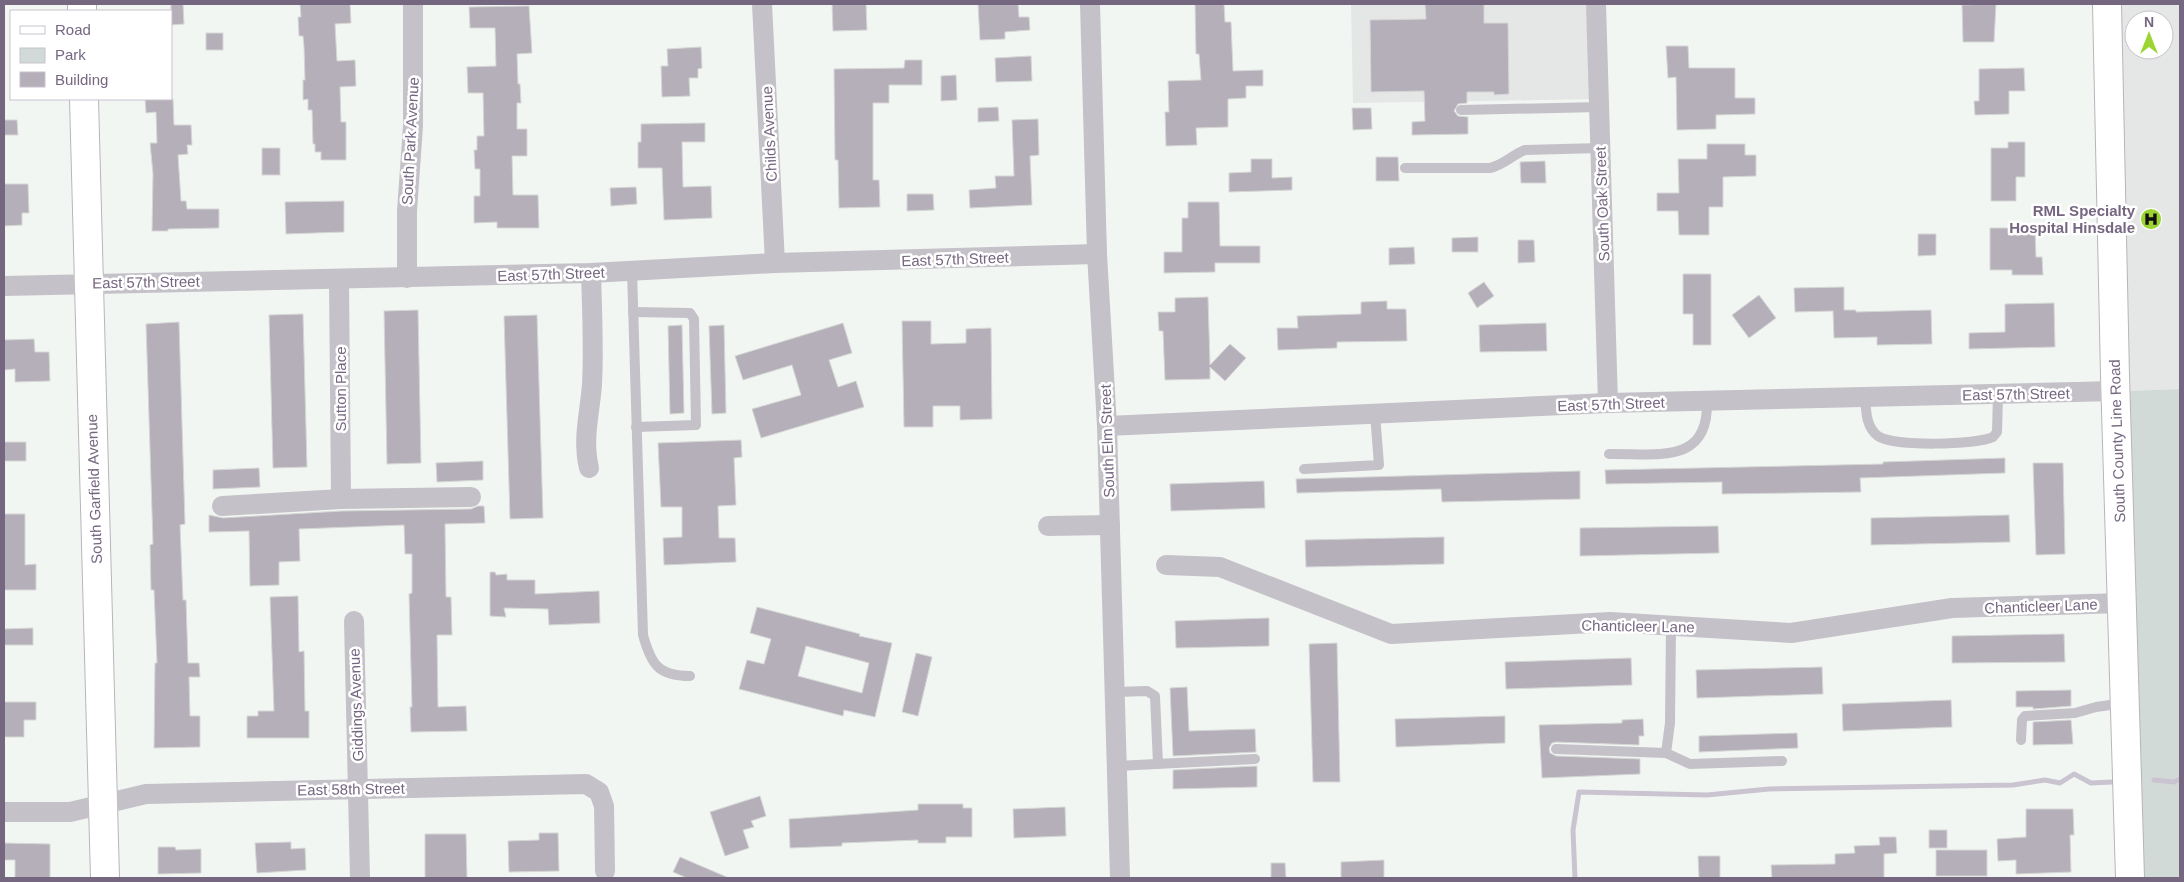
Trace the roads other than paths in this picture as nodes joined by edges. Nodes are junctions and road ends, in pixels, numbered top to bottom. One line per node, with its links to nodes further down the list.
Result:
1 (413, 4): 15 (street, South Park Avenue)
2 (762, 4): 12 (street, Childs Avenue)
3 (1090, 4): 11 (street, South Elm Street)
4 (1596, 4): 7 (street, South Oak Street)
5 (2107, 4): 20 (main road, South County Line Road)
6 (84, 100): 17 (main road, South Garfield Avenue)
7 (1599, 107): 8 (lane); 9 (street, South Oak Street)
8 (1462, 110)
9 (1600, 148): 10 (lane); 24 (street, South Oak Street)
10 (1404, 168)
11 (1097, 254): 12 (street, East 57th Street); 26 (street, South Elm Street)
12 (775, 264): 13 (street, East 57th Street)
13 (632, 271): 14 (street, East 57th Street); 19 (lane)
14 (591, 273): 15 (street, East 57th Street); 29 (street)
15 (407, 278): 16 (street, East 57th Street)
16 (340, 279): 17 (street, East 57th Street); 32 (street, Sutton Place)
17 (89, 283): 18 (street, East 57th Street); 51 (main road, South Garfield Avenue)
18 (4, 286)
19 (633, 312): 27 (lane); 27 (lane)
20 (2116, 391): 21 (street, East 57th Street); 37 (main road, South County Line Road)
21 (1998, 394): 22 (street, East 57th Street); 22 (lane)
22 (1865, 397): 23 (street, East 57th Street)
23 (1707, 401): 24 (street, East 57th Street); 28 (lane)
24 (1608, 403): 25 (street, East 57th Street)
25 (1375, 414): 26 (street, East 57th Street); 30 (lane)
26 (1107, 426): 34 (street, South Elm Street)
27 (636, 427): 40 (lane)
28 (1609, 454)
29 (589, 468)
30 (1304, 469)
31 (470, 497): 32 (street)
32 (341, 499): 33 (street)
33 (222, 506)
34 (1110, 525): 35 (street); 41 (street, South Elm Street)
35 (1048, 526)
36 (1166, 565): 39 (street, Chanticleer Lane)
37 (2122, 603): 39 (street, Chanticleer Lane); 42 (main road, South County Line Road)
38 (354, 621): 50 (street, Giddings Avenue)
39 (1671, 626): 45 (lane)
40 (690, 676)
41 (1115, 692): 48 (lane); 49 (street, South Elm Street)
42 (2125, 703): 43 (lane); 57 (main road, South County Line Road)
43 (2021, 740)
44 (1556, 749): 45 (lane)
45 (1666, 753): 47 (lane)
46 (1255, 759): 48 (lane)
47 (1782, 761)
48 (1158, 764): 49 (lane)
49 (1117, 766): 56 (street, South Elm Street)
50 (358, 788): 51 (street, East 58th Street); 53 (street, East 58th Street); 55 (street, Giddings Avenue)
51 (103, 804): 52 (street, East 58th Street); 54 (main road, South Garfield Avenue)
52 (4, 812)
53 (605, 871)
54 (105, 878)
55 (360, 878)
56 (1120, 878)
57 (2130, 878)

